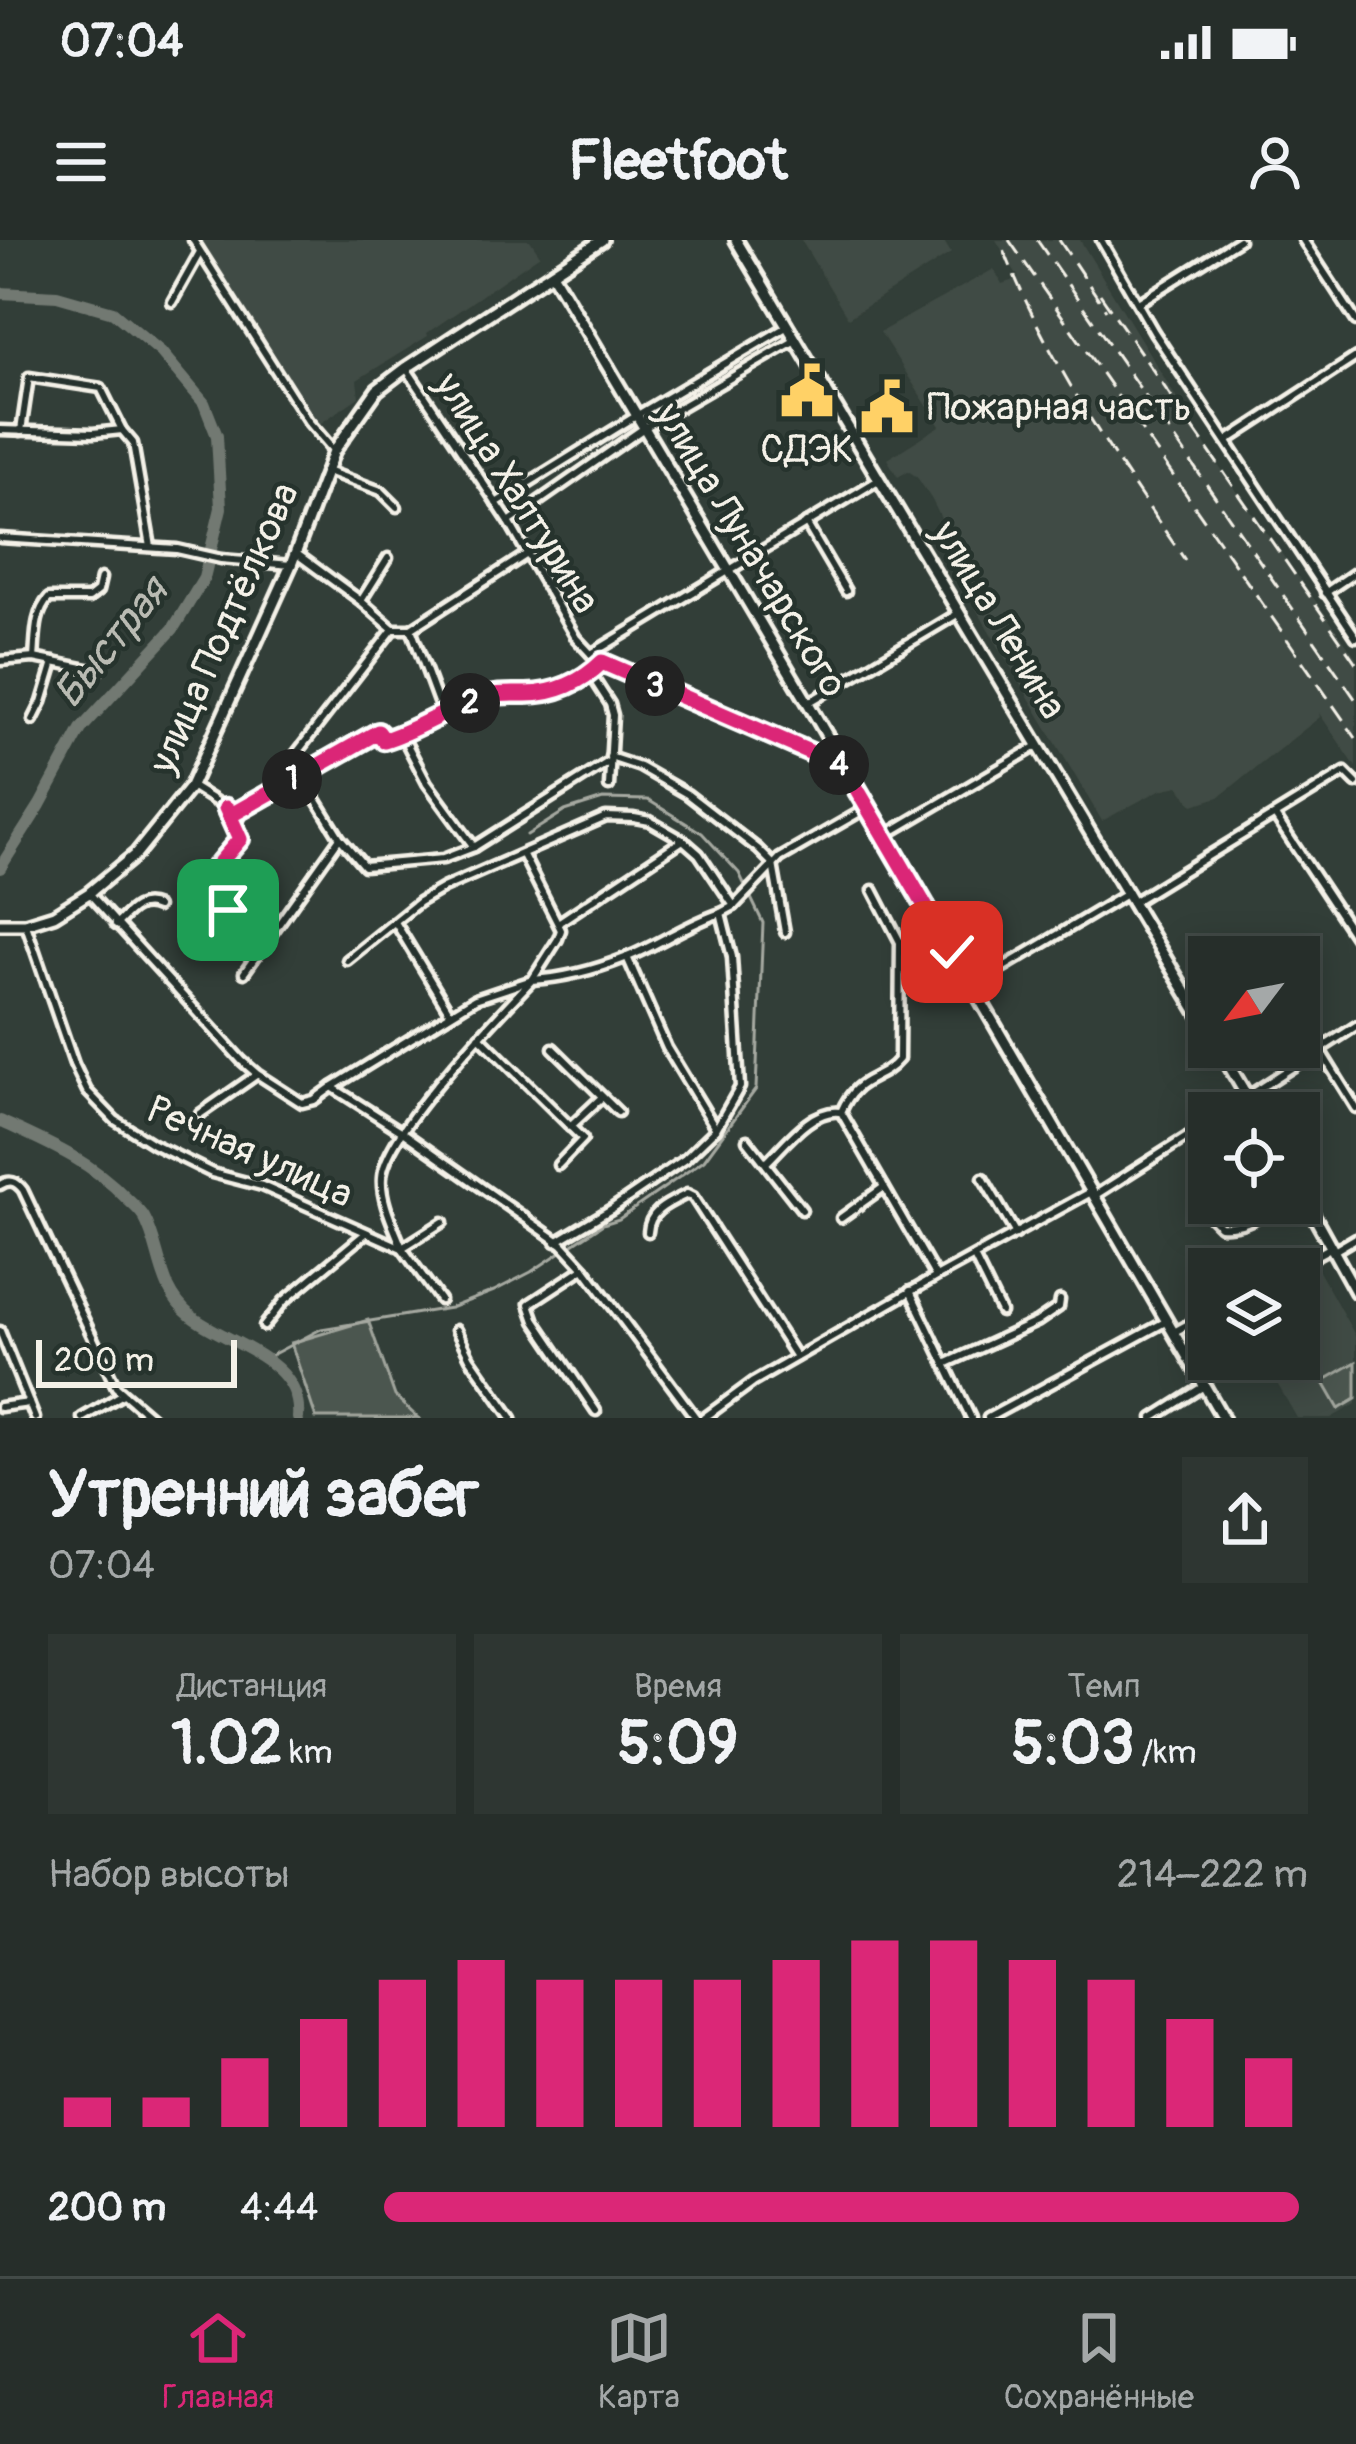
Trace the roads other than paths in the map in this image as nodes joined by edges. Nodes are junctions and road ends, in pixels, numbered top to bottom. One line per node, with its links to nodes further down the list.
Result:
1 (193, 240): 7 (street)
2 (602, 240): 8 (main road, улица Подтёлкова)
3 (736, 240): 12 (main road, улица Ленина)
4 (1101, 240): 10 (street)
5 (1239, 240): 10 (street)
6 (1303, 240): 11 (street)
7 (200, 252): 9 (street); 22 (street)
8 (552, 273): 15 (main road, улица Подтёлкова); 16 (main road, улица Луначарского)
9 (172, 302)
10 (1138, 303): 21 (street)
11 (1356, 321)
12 (788, 326): 13 (main road, улица Ленина); 16 (street)
13 (796, 339): 17 (street); 24 (main road, улица Ленина)
14 (1356, 357): 21 (street)
15 (406, 368): 22 (main road, улица Подтёлкова); 25 (street, улица Халтурина)
16 (636, 416): 17 (main road, улица Луначарского); 25 (street)
17 (644, 428): 27 (street); 34 (main road, улица Луначарского)
18 (0, 430): 20 (street)
19 (122, 430): 20 (street); 20 (street); 30 (street)
20 (20, 431)
21 (1227, 441): 38 (street)
22 (334, 451): 23 (main road, улица Подтёлкова)
23 (327, 471): 26 (street, улица Подтёлкова); 33 (main road, улица Подтёлкова)
24 (880, 478): 28 (street); 40 (main road, улица Ленина)
25 (496, 503): 27 (street, улица Халтурина)
26 (397, 507)
27 (509, 522): 31 (street, улица Халтурина)
28 (806, 523): 34 (street); 37 (street)
29 (0, 538): 30 (street)
30 (151, 548): 33 (street)
31 (525, 555): 42 (street); 44 (street, улица Халтурина)
32 (388, 558): 39 (street)
33 (294, 559): 39 (street); 61 (main road, улица Подтёлкова)
34 (728, 569): 44 (street); 51 (main road, улица Луначарского)
35 (1356, 572): 38 (street)
36 (100, 578): 45 (street)
37 (846, 591)
38 (1325, 592): 43 (street)
39 (361, 601): 41 (street)
40 (959, 613): 51 (street); 55 (main road, улица Ленина)
41 (394, 629): 42 (street); 59 (street)
42 (412, 629): 52 (street)
43 (1356, 637)
44 (591, 654): 48 (street, улица Халтурина)
45 (34, 658): 46 (street); 47 (street)
46 (0, 661)
47 (54, 662): 49 (street); 53 (street)
48 (602, 662): 50 (street); 57 (street, улица Халтурина)
49 (98, 671)
50 (590, 674): 52 (street); 56 (street)
51 (808, 703): 57 (main road, улица Луначарского)
52 (442, 713): 54 (street)
53 (33, 720)
54 (402, 735): 58 (street); 69 (street)
55 (1040, 745): 66 (street); 74 (main road, улица Ленина)
56 (610, 759): 62 (street); 69 (street); 71 (street)
57 (844, 767): 64 (main road, улица Луначарского)
58 (302, 775): 59 (street); 67 (street)
59 (286, 783): 63 (street)
60 (1356, 783): 65 (street)
61 (191, 786): 63 (street); 73 (main road, улица Подтёлкова)
62 (610, 786)
63 (226, 808): 77 (street)
64 (867, 808): 66 (main road, улица Луначарского); 71 (street)
65 (1274, 815): 74 (street); 85 (street)
66 (884, 836): 90 (main road, улица Луначарского)
67 (340, 838): 69 (street); 88 (street)
68 (683, 841): 70 (street); 75 (street); 80 (street)
69 (474, 847)
70 (524, 855): 79 (street); 80 (street)
71 (772, 864): 75 (street); 84 (street)
72 (873, 890): 104 (street)
73 (89, 892): 82 (main road, улица Подтёлкова); 83 (street)
74 (1130, 898): 90 (street); 91 (main road, улица Ленина)
75 (734, 906): 78 (street)
76 (157, 907): 83 (street)
77 (228, 910)
78 (721, 913): 86 (street); 107 (street)
79 (394, 922): 87 (street); 92 (street)
80 (558, 923): 89 (street)
81 (0, 924): 82 (main road, улица Подтёлкова)
82 (26, 924): 122 (street, Речная улица)
83 (116, 925): 98 (street)
84 (785, 932)
85 (1356, 938)
86 (627, 957): 89 (street); 107 (street)
87 (347, 960)
88 (244, 973)
89 (532, 980): 92 (street); 94 (street)
90 (971, 986): 116 (main road, улица Луначарского)
91 (1188, 996)
92 (450, 1012): 99 (street)
93 (1356, 1026): 96 (street)
94 (479, 1036): 106 (street); 108 (street)
95 (553, 1048): 101 (street)
96 (1320, 1049): 102 (street)
97 (1292, 1068): 100 (street)
98 (257, 1074): 99 (street); 105 (street)
99 (332, 1087): 108 (street)
100 (1256, 1092)
101 (602, 1097): 103 (street); 106 (street)
102 (1356, 1108)
103 (618, 1112)
104 (841, 1112): 111 (street); 115 (street)
105 (200, 1114)
106 (570, 1127): 112 (street)
107 (716, 1129): 125 (street)
108 (401, 1132): 125 (street); 126 (street)
109 (1188, 1136): 116 (street)
110 (747, 1140): 111 (street)
111 (766, 1162): 117 (street)
112 (558, 1165)
113 (983, 1178): 123 (street)
114 (0, 1185): 146 (street)
115 (884, 1187): 118 (street); 131 (street)
116 (1093, 1194): 123 (street); 137 (main road, улица Луначарского)
117 (802, 1210)
118 (841, 1218)
119 (443, 1222): 126 (street)
120 (1319, 1224): 127 (main road)
121 (648, 1232): 143 (street)
122 (366, 1233): 126 (street, Речная улица); 139 (street, Речная улица)
123 (1016, 1234): 129 (street)
124 (1356, 1238): 127 (street)
125 (559, 1243): 130 (street)
126 (401, 1248): 134 (street, Речная улица)
127 (1333, 1249): 128 (street); 133 (main road)
128 (1320, 1255)
129 (974, 1257): 131 (street); 136 (street)
130 (582, 1266): 149 (street); 154 (street)
131 (936, 1276): 132 (street)
132 (910, 1291): 143 (street); 144 (street)
133 (1356, 1292)
134 (440, 1300)
135 (1060, 1300): 144 (street)
136 (1001, 1312)
137 (1167, 1321): 142 (main road, улица Луначарского); 156 (street)
138 (1188, 1324): 142 (street)
139 (264, 1326)
140 (456, 1330): 153 (street)
141 (0, 1331): 147 (street)
142 (1174, 1332): 145 (main road, улица Луначарского)
143 (796, 1357): 154 (street)
144 (945, 1364): 155 (street)
145 (1204, 1386): 157 (street); 158 (main road, улица Луначарского)
146 (123, 1394): 151 (street); 152 (street)
147 (29, 1402): 148 (street); 150 (street)
148 (0, 1407)
149 (596, 1411)
150 (35, 1418)
151 (82, 1418)
152 (152, 1418)
153 (512, 1418)
154 (700, 1418)
155 (970, 1418)
156 (988, 1418)
157 (1153, 1418)
158 (1223, 1418)

